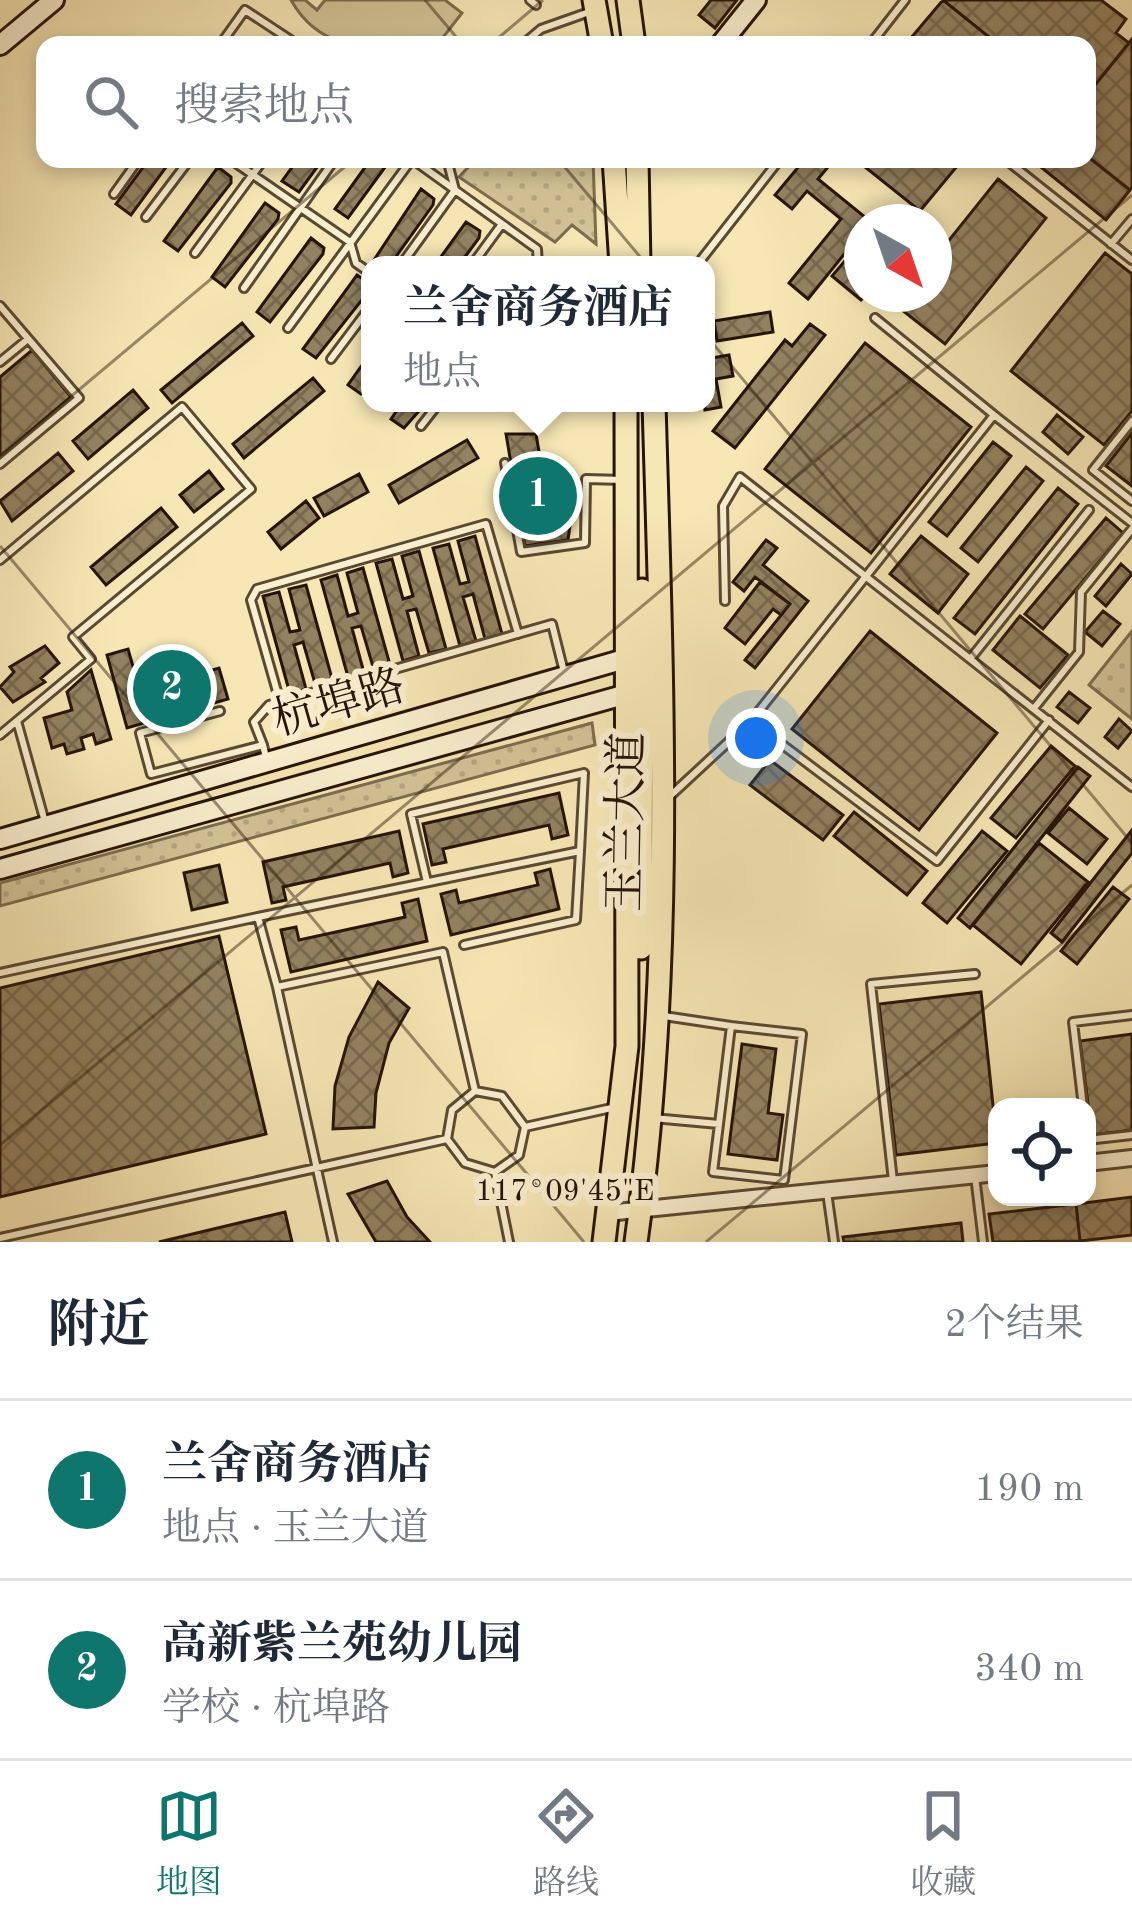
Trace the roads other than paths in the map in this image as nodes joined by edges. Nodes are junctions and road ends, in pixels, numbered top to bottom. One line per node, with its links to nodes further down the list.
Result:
1 (625, 0): 12 (main road)
2 (756, 0): 13 (main road)
3 (905, 0): 14 (lane)
4 (599, 3): 9 (lane); 10 (main road); 11 (main road)
5 (41, 4): 15 (main road)
6 (283, 34): 7 (lane); 8 (lane)
7 (226, 36)
8 (286, 36)
9 (533, 36)
10 (601, 36)
11 (611, 36)
12 (630, 36)
13 (727, 36)
14 (877, 36)
15 (0, 45)
16 (133, 168): 31 (lane)
17 (183, 168): 33 (lane)
18 (243, 168): 29 (lane)
19 (258, 168): 29 (lane)
20 (329, 168): 32 (lane)
21 (405, 168): 36 (lane)
22 (424, 168): 30 (lane)
23 (449, 168): 30 (lane)
24 (615, 168): 42 (main road)
25 (632, 168): 43 (main road)
26 (648, 168): 44 (main road)
27 (773, 168): 45 (lane)
28 (1017, 168): 37 (lane)
29 (253, 175): 32 (lane); 38 (lane)
30 (455, 190): 35 (lane); 39 (lane)
31 (114, 194)
32 (301, 208): 36 (lane); 48 (lane)
33 (146, 217)
34 (1132, 219): 37 (lane)
35 (502, 224): 40 (lane); 41 (lane)
36 (350, 242): 47 (lane); 52 (lane)
37 (1111, 244): 46 (lane)
38 (195, 253)
39 (407, 256)
40 (479, 256)
41 (538, 256)
42 (620, 256)
43 (636, 256)
44 (651, 256)
45 (704, 256)
46 (1132, 260)
47 (361, 266)
48 (244, 288)
49 (0, 306): 53 (lane)
50 (875, 318): 61 (lane)
51 (361, 319): 54 (lane)
52 (288, 328)
53 (28, 339): 55 (lane); 66 (lane)
54 (331, 359)
55 (0, 362)
56 (432, 412): 64 (lane)
57 (541, 412): 62 (lane)
58 (626, 412): 67 (main road, 玉兰大道)
59 (642, 412): 104 (main road)
60 (654, 412): 88 (main road, 玉兰大道)
61 (994, 415): 70 (lane); 72 (lane)
62 (538, 416)
63 (1132, 421): 68 (lane)
64 (421, 426)
65 (506, 463): 67 (lane)
66 (0, 464)
67 (628, 481): 75 (main road, 玉兰大道)
68 (1132, 501)
69 (1089, 510): 76 (lane)
70 (1132, 526): 80 (lane)
71 (0, 560): 83 (lane)
72 (867, 576): 73 (lane); 76 (lane); 84 (lane)
73 (725, 601)
74 (518, 634): 77 (lane); 79 (lane); 79 (lane)
75 (628, 658): 77 (main road, 杭埠路); 78 (main road, 玉兰大道)
76 (971, 658): 80 (lane)
77 (565, 676): 86 (main road, 杭埠路)
78 (627, 694): 92 (main road, 杭埠路); 104 (main road, 玉兰大道)
79 (280, 702): 86 (lane)
80 (1034, 708): 82 (lane)
81 (220, 711): 86 (lane)
82 (1049, 720): 84 (lane); 87 (lane)
83 (17, 721): 85 (lane); 89 (lane)
84 (751, 721): 88 (lane)
85 (0, 735)
86 (265, 754): 89 (main road, 杭埠路)
87 (1132, 788)
88 (664, 801): 100 (main road, 玉兰大道)
89 (46, 825): 90 (main road, 杭埠路)
90 (0, 838)
91 (580, 851): 93 (lane); 93 (lane); 95 (lane)
92 (0, 869)
93 (427, 882): 94 (lane)
94 (258, 916): 96 (lane); 98 (lane)
95 (464, 945)
96 (0, 973)
97 (975, 974): 116 (lane)
98 (277, 987): 102 (lane); 112 (lane)
99 (1132, 1015): 103 (lane)
100 (660, 1016): 101 (lane); 104 (main road, 玉兰大道)
101 (731, 1026): 105 (lane); 105 (lane)
102 (475, 1091): 106 (lane); 108 (lane)
103 (1082, 1098)
104 (635, 1112): 105 (lane); 106 (lane); 118 (main road, 玉兰大道); 119 (main road, 玉兰大道)
105 (719, 1124)
106 (525, 1127): 113 (lane)
107 (1132, 1135): 109 (lane)
108 (447, 1139): 112 (lane); 113 (lane)
109 (1096, 1139)
110 (1132, 1158): 111 (street)
111 (1096, 1161)
112 (317, 1168): 120 (lane); 121 (lane)
113 (495, 1172): 122 (lane)
114 (988, 1174): 115 (street)
115 (975, 1176): 116 (street); 126 (lane)
116 (893, 1185): 117 (street)
117 (827, 1192): 119 (street); 125 (lane)
118 (607, 1213): 119 (street); 123 (main road, 玉兰大道)
119 (640, 1213): 124 (main road, 玉兰大道)
120 (0, 1238)
121 (333, 1242)
122 (508, 1242)
123 (604, 1242)
124 (636, 1242)
125 (834, 1242)
126 (983, 1242)

